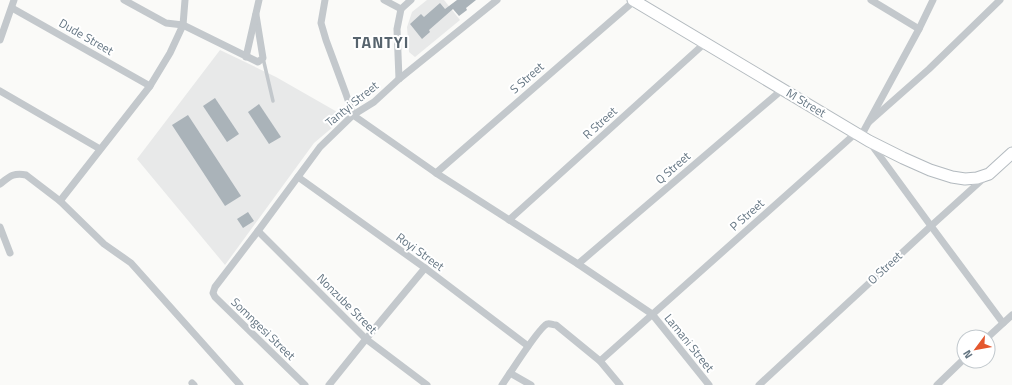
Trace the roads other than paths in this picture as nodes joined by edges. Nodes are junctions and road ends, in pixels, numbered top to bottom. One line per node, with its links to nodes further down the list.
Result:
1 (14, 0): 13 (street)
2 (124, 0): 16 (street)
3 (185, 0): 16 (street)
4 (259, 0): 15 (street)
5 (326, 0): 27 (street)
6 (384, 0): 14 (street)
7 (411, 0): 14 (street)
8 (497, 0): 22 (street, Tantyi Street)
9 (633, 0): 19 (street, M Street); 32 (street, S Street)
10 (871, 0): 17 (street)
11 (933, 0): 17 (street, P Street)
12 (1000, 0): 28 (street, P Street)
13 (12, 8): 18 (street); 23 (street, Dude Street)
14 (401, 9): 22 (street)
15 (256, 16): 20 (street); 21 (street)
16 (183, 25): 20 (street); 23 (street)
17 (919, 29): 28 (street, P Street)
18 (0, 40)
19 (705, 43): 24 (street, M Street); 37 (street, R Street)
20 (246, 57): 21 (street)
21 (264, 58): 26 (lane)
22 (399, 79): 27 (street, Tantyi Street)
23 (150, 86): 30 (street)
24 (783, 89): 29 (street, M Street); 42 (street, Q Street)
25 (0, 91): 30 (street)
26 (273, 101)
27 (353, 115): 32 (street, Lamani Street); 34 (street, Tantyi Street)
28 (869, 122): 29 (street, P Street)
29 (862, 137): 33 (street, M Street); 38 (street); 45 (street, P Street)
30 (100, 149): 36 (street)
31 (1012, 153): 33 (street, O Street)
32 (436, 173): 37 (street, Lamani Street)
33 (989, 174): 38 (street, O Street)
34 (298, 177): 40 (street, Tantyi Street); 43 (street, Royi Street)
35 (0, 184): 36 (street)
36 (60, 202): 54 (street)
37 (509, 220): 42 (street, Lamani Street)
38 (931, 226): 47 (street); 62 (street, O Street)
39 (0, 227): 41 (street)
40 (258, 231): 44 (street, Tantyi Street); 49 (street, Nonzube Street)
41 (10, 253)
42 (578, 264): 45 (street, Lamani Street)
43 (425, 268): 49 (street); 50 (street, Royi Street)
44 (215, 287): 55 (street, Somngesi Street)
45 (652, 314): 51 (street, P Street); 61 (street, Lamani Street)
46 (1012, 315): 47 (street)
47 (1003, 323): 48 (street)
48 (996, 330)
49 (366, 339): 56 (street); 57 (street, Nonzube Street)
50 (528, 346): 51 (street); 53 (street)
51 (600, 361): 60 (street)
52 (956, 367): 63 (street)
53 (510, 373): 58 (street); 59 (street)
54 (240, 385)
55 (305, 385)
56 (329, 385)
57 (427, 385)
58 (502, 385)
59 (531, 385)
60 (620, 385)
61 (709, 385)
62 (758, 385)
63 (937, 385)

